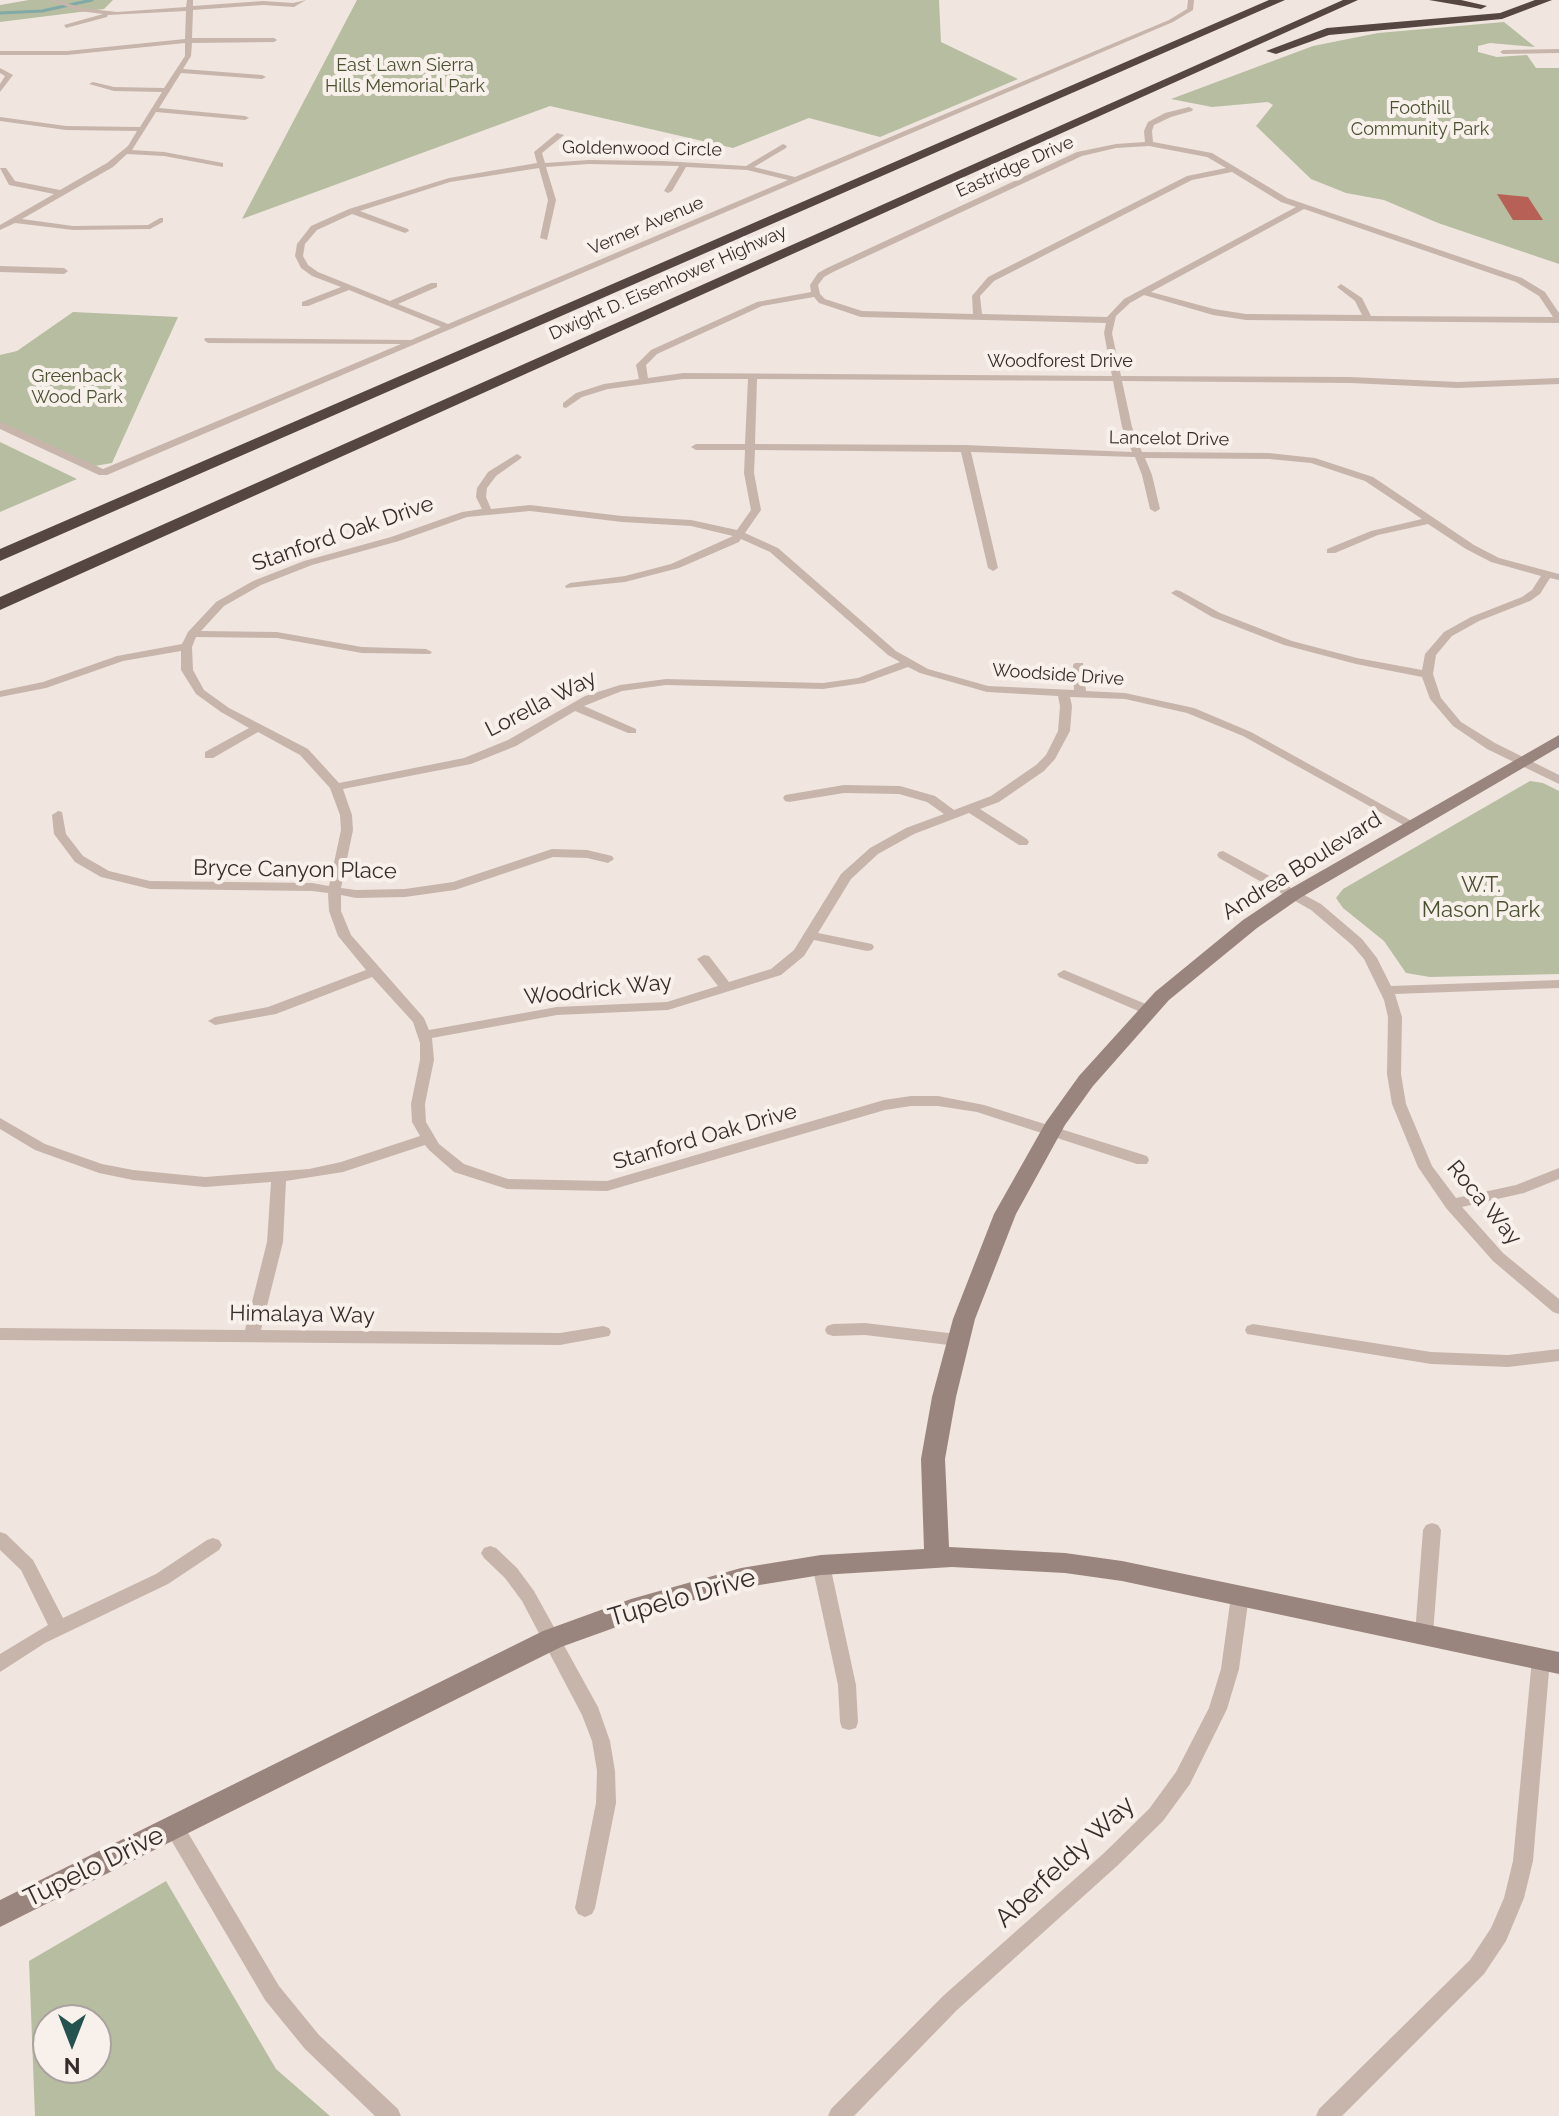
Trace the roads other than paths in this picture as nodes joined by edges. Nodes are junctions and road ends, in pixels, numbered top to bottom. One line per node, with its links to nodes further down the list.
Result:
1 (52, 0): 12 (street)
2 (190, 0): 11 (street)
3 (303, 0): 11 (street)
4 (1191, 0): 42 (street, Verner Avenue)
5 (1279, 0): 16 (highway, Dwight D. Eisenhower Highway)
6 (1352, 0): 26 (highway, Dwight D. Eisenhower Highway)
7 (1435, 0): 8 (highway)
8 (1515, 0)
9 (1546, 0): 26 (highway)
10 (1234, 4): 16 (highway)
11 (190, 11): 12 (street); 14 (street)
12 (109, 14): 13 (street)
13 (66, 26)
14 (190, 40): 15 (street); 19 (street); 21 (street)
15 (274, 40)
16 (1168, 47): 84 (highway, Dwight D. Eisenhower Highway)
17 (1559, 51): 18 (street)
18 (1503, 52)
19 (0, 53)
20 (0, 70): 24 (street)
21 (179, 71): 22 (street); 25 (street)
22 (262, 77)
23 (93, 84): 25 (street)
24 (0, 90)
25 (167, 90): 28 (street)
26 (1137, 97): 89 (highway, Dwight D. Eisenhower Highway)
27 (1189, 109): 33 (street)
28 (154, 110): 29 (street); 31 (street)
29 (245, 118)
30 (0, 119): 31 (street)
31 (143, 129): 35 (street)
32 (560, 135): 38 (street)
33 (1149, 144): 40 (street, Eastridge Drive); 58 (street, Eastridge Drive)
34 (783, 146): 39 (street)
35 (127, 152): 37 (street); 44 (street)
36 (684, 164): 38 (street, Goldenwood Circle); 39 (street, Goldenwood Circle); 43 (street)
37 (220, 165)
38 (541, 165): 46 (street, Goldenwood Circle); 51 (street)
39 (747, 168): 42 (street, Goldenwood Circle)
40 (1235, 169): 45 (street, Eastridge Drive); 61 (street)
41 (3, 170): 44 (street)
42 (796, 180): 65 (street, Verner Avenue)
43 (668, 191)
44 (61, 193): 47 (street)
45 (1302, 207): 57 (street); 64 (street, Eastridge Drive)
46 (352, 211): 50 (street); 56 (street, Goldenwood Circle)
47 (14, 220): 48 (street); 49 (street)
48 (160, 220)
49 (0, 228)
50 (405, 231)
51 (544, 238)
52 (0, 269): 53 (street)
53 (64, 271)
54 (434, 285): 60 (street)
55 (1341, 287): 62 (street)
56 (347, 288): 59 (street); 60 (street, Goldenwood Circle)
57 (1143, 292): 62 (street); 63 (street)
58 (816, 294): 61 (street); 70 (street)
59 (305, 304)
60 (390, 304): 65 (street, Goldenwood Circle)
61 (978, 317): 63 (street)
62 (1368, 319): 64 (street)
63 (1109, 320): 69 (street)
64 (1559, 320)
65 (449, 327): 67 (street, Verner Avenue)
66 (208, 340): 67 (street)
67 (415, 341): 73 (street, Verner Avenue)
68 (753, 376): 69 (street, Woodforest Drive); 70 (street, Woodforest Drive); 75 (street)
69 (1117, 378): 71 (street, Woodforest Drive); 77 (street)
70 (644, 379): 72 (street, Woodforest Drive)
71 (1559, 381)
72 (566, 405)
73 (0, 425)
74 (696, 447): 75 (street, Lancelot Drive)
75 (750, 447): 76 (street, Lancelot Drive); 82 (street)
76 (965, 448): 77 (street, Lancelot Drive); 85 (street)
77 (1137, 454): 79 (street); 81 (street, Lancelot Drive)
78 (517, 457): 80 (street)
79 (1155, 509)
80 (487, 510): 82 (street, Stanford Oak Drive); 90 (street, Stanford Oak Drive)
81 (1431, 520): 83 (street); 86 (street, Lancelot Drive)
82 (740, 534): 87 (street); 92 (street, Woodside Drive)
83 (1331, 551)
84 (0, 556)
85 (993, 568)
86 (1553, 576): 94 (street)
87 (570, 586)
88 (1176, 593): 94 (street)
89 (0, 604)
90 (189, 641): 91 (street); 97 (street); 99 (street)
91 (426, 652)
92 (907, 663): 95 (street, Woodside Drive); 98 (street, Lorella Way)
93 (1079, 665): 96 (street)
94 (1427, 674): 103 (street)
95 (1063, 693): 96 (street, Woodside Drive); 107 (street, Woodrick Way)
96 (1080, 693): 110 (street, Woodside Drive)
97 (0, 694)
98 (574, 706): 100 (street); 105 (street, Lorella Way)
99 (259, 727): 102 (street); 105 (street)
100 (632, 731)
101 (1559, 740): 103 (street, Andrea Boulevard)
102 (209, 755)
103 (1521, 762): 104 (street); 110 (street, Andrea Boulevard)
104 (1559, 780)
105 (336, 787): 114 (street)
106 (789, 798): 109 (street)
107 (971, 809): 109 (street, Woodrick Way); 111 (street)
108 (58, 815): 114 (street, Bryce Canyon Place)
109 (953, 815): 116 (street, Woodrick Way)
110 (1413, 825): 115 (street, Andrea Boulevard)
111 (1023, 842)
112 (1223, 855): 115 (street, Roca Way)
113 (608, 859): 114 (street, Bryce Canyon Place)
114 (334, 891): 119 (street)
115 (1294, 894): 123 (street, Roca Way); 124 (street, Andrea Boulevard)
116 (811, 935): 117 (street); 122 (street, Woodrick Way)
117 (867, 947)
118 (704, 959): 122 (street)
119 (375, 971): 125 (street); 126 (street)
120 (1064, 974): 124 (street)
121 (1559, 984): 123 (street)
122 (727, 989): 126 (street, Woodrick Way)
123 (1387, 990): 133 (street, Roca Way)
124 (1148, 1010): 128 (street, Andrea Boulevard)
125 (215, 1021)
126 (425, 1035): 129 (street)
127 (0, 1123): 132 (street)
128 (1051, 1132): 129 (street, Stanford Oak Drive); 130 (street, Stanford Oak Drive); 140 (street, Andrea Boulevard)
129 (427, 1139): 132 (street)
130 (1142, 1160)
131 (1559, 1173): 133 (street)
132 (279, 1178): 139 (street)
133 (1451, 1204): 134 (street, Roca Way)
134 (1559, 1308)
135 (833, 1330): 140 (street)
136 (1253, 1330): 141 (street)
137 (603, 1332): 139 (street, Himalaya Way)
138 (0, 1334): 139 (street, Himalaya Way)
139 (252, 1336)
140 (957, 1340): 146 (street, Andrea Boulevard)
141 (1559, 1355)
142 (1432, 1530): 150 (street)
143 (0, 1539): 149 (street)
144 (213, 1545): 149 (street)
145 (490, 1553): 151 (street)
146 (937, 1557): 147 (street, Tupelo Drive); 148 (street, Tupelo Drive)
147 (821, 1565): 151 (street, Tupelo Drive); 154 (street)
148 (1240, 1596): 150 (street, Tupelo Drive); 159 (street, Aberfeldy Way)
149 (59, 1629): 153 (street)
150 (1424, 1634): 152 (street, Tupelo Drive)
151 (552, 1639): 155 (street, Tupelo Drive); 156 (street)
152 (1550, 1661): 160 (street)
153 (0, 1664)
154 (849, 1722)
155 (174, 1827): 157 (street, Tupelo Drive); 158 (street)
156 (585, 1908)
157 (0, 1914)
158 (390, 2116)
159 (839, 2116)
160 (1327, 2116)

